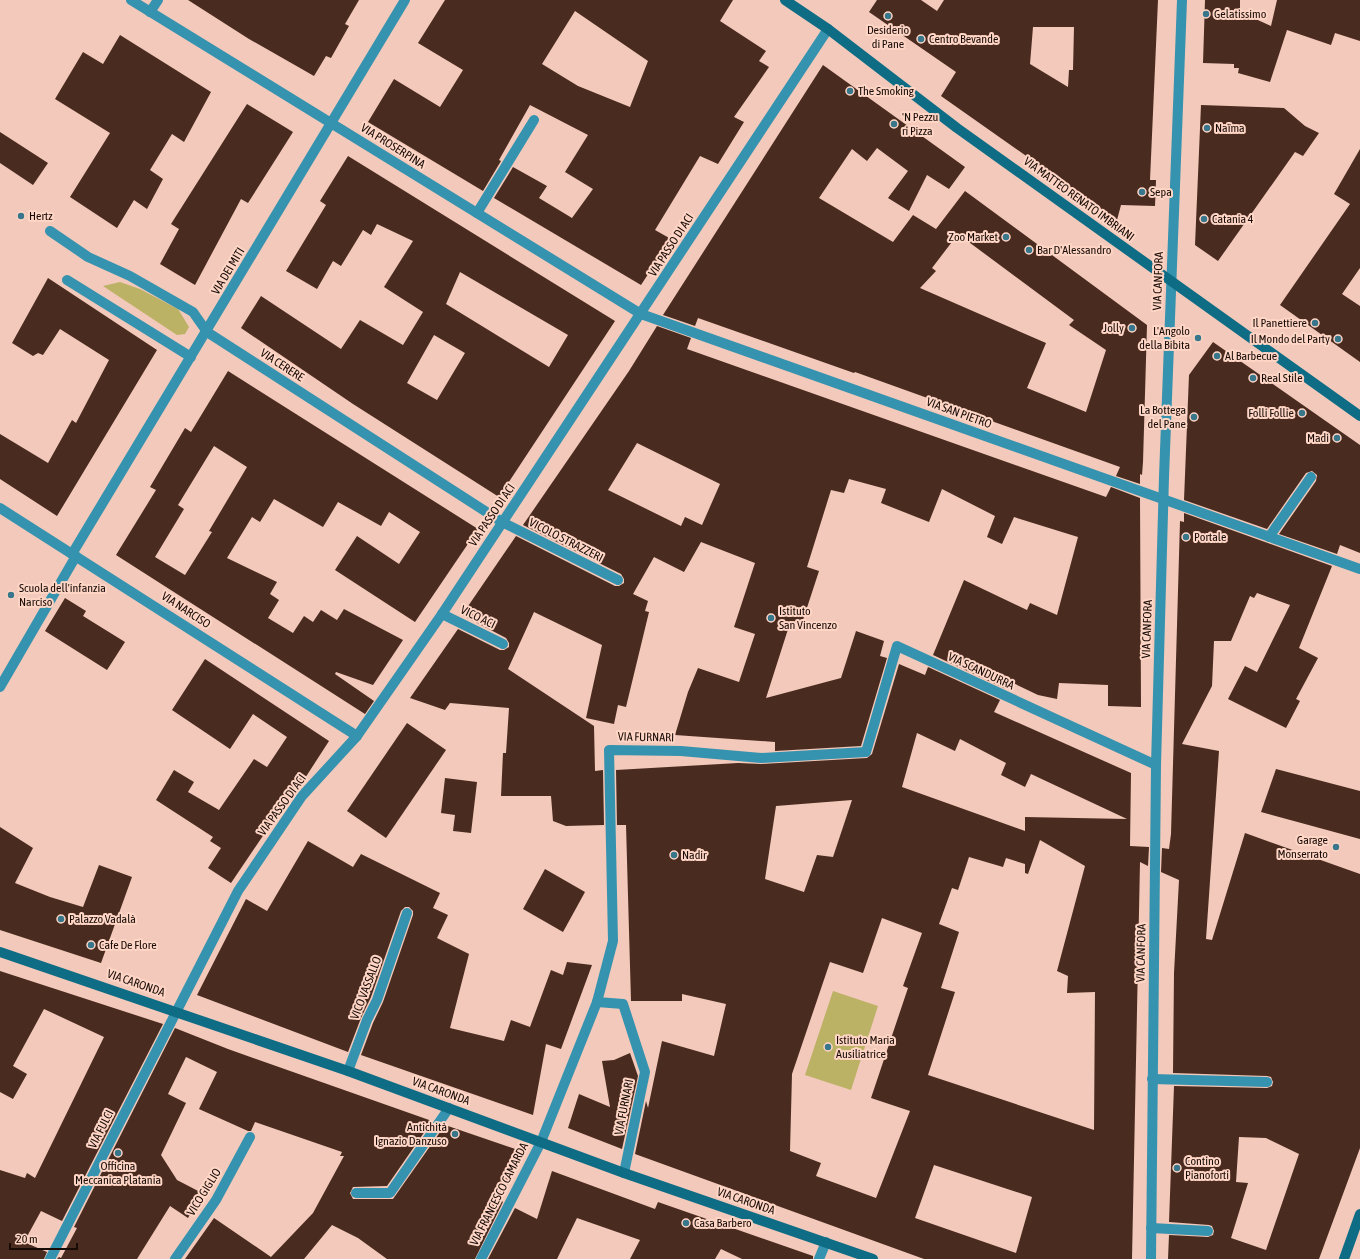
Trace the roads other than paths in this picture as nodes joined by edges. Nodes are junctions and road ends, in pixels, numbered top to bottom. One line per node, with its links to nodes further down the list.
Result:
1 (131, 0): 6 (street, VIA PROSERPINA)
2 (158, 0): 6 (street)
3 (405, 0): 9 (street, VIA DEI MITI)
4 (785, 0): 7 (main road, VIA MATTEO RENATO IMBRIANI)
5 (1182, 0): 13 (street, VIA CANFORA)
6 (150, 12): 9 (street, VIA PROSERPINA)
7 (828, 29): 13 (main road, VIA MATTEO RENATO IMBRIANI); 14 (street, VIA PASSO DI ACI)
8 (534, 120): 10 (street)
9 (331, 123): 10 (street, VIA PROSERPINA); 15 (street, VIA DEI MITI)
10 (478, 213): 14 (street, VIA PROSERPINA)
11 (50, 231): 15 (street, VIA CERERE)
12 (67, 280): 16 (street)
13 (1171, 281): 17 (main road, VIA MATTEO RENATO IMBRIANI); 19 (street, VIA CANFORA)
14 (641, 314): 19 (street, VIA SAN PIETRO); 21 (street, VIA PASSO DI ACI)
15 (207, 332): 16 (street, VIA DEI MITI); 21 (street, VIA CERERE)
16 (191, 357): 23 (street, VIA DEI MITI)
17 (1360, 416)
18 (1311, 477): 22 (street)
19 (1163, 500): 22 (street, VIA SAN PIETRO); 31 (street, VIA CANFORA)
20 (0, 508): 23 (street, VIA NARCISO)
21 (502, 522): 25 (street, VICOLO STRAZZERI); 26 (street, VIA PASSO DI ACI)
22 (1269, 537): 24 (street, VIA SAN PIETRO)
23 (74, 555): 28 (street, VIA DEI MITI); 29 (street, VIA NARCISO)
24 (1360, 569)
25 (618, 580)
26 (442, 614): 27 (street, VICO ACI); 29 (street, VIA PASSO DI ACI)
27 (503, 644)
28 (0, 687)
29 (357, 736): 35 (street, VIA PASSO DI ACI)
30 (866, 752): 31 (street, VIA SCANDURRA); 34 (street, VIA FURNARI)
31 (1156, 765): 37 (street, VIA CANFORA)
32 (407, 913): 36 (street, VICO VASSALLO)
33 (0, 952): 35 (main road, VIA CARONDA)
34 (597, 1002): 41 (street, VIA FURNARI); 42 (street, VIA FURNARI)
35 (175, 1010): 36 (main road, VIA CARONDA); 48 (street, VIA FULCI)
36 (348, 1071): 39 (main road, VIA CARONDA)
37 (1152, 1079): 38 (street); 45 (street, VIA CANFORA)
38 (1267, 1082)
39 (448, 1108): 41 (main road, VIA CARONDA); 43 (street)
40 (250, 1137): 49 (street, VICO GIGLIO)
41 (541, 1142): 42 (main road, VIA CARONDA); 50 (street, VIA FRANCESCO CAMARDA)
42 (624, 1173): 47 (main road, VIA CARONDA)
43 (356, 1193)
44 (1360, 1214): 54 (main road)
45 (1151, 1228): 46 (street); 53 (street, VIA CANFORA)
46 (1208, 1230)
47 (826, 1242): 51 (street); 52 (main road, VIA CARONDA)
48 (50, 1259)
49 (175, 1259)
50 (481, 1259)
51 (819, 1259)
52 (873, 1259)
53 (1150, 1259)
54 (1344, 1259)

